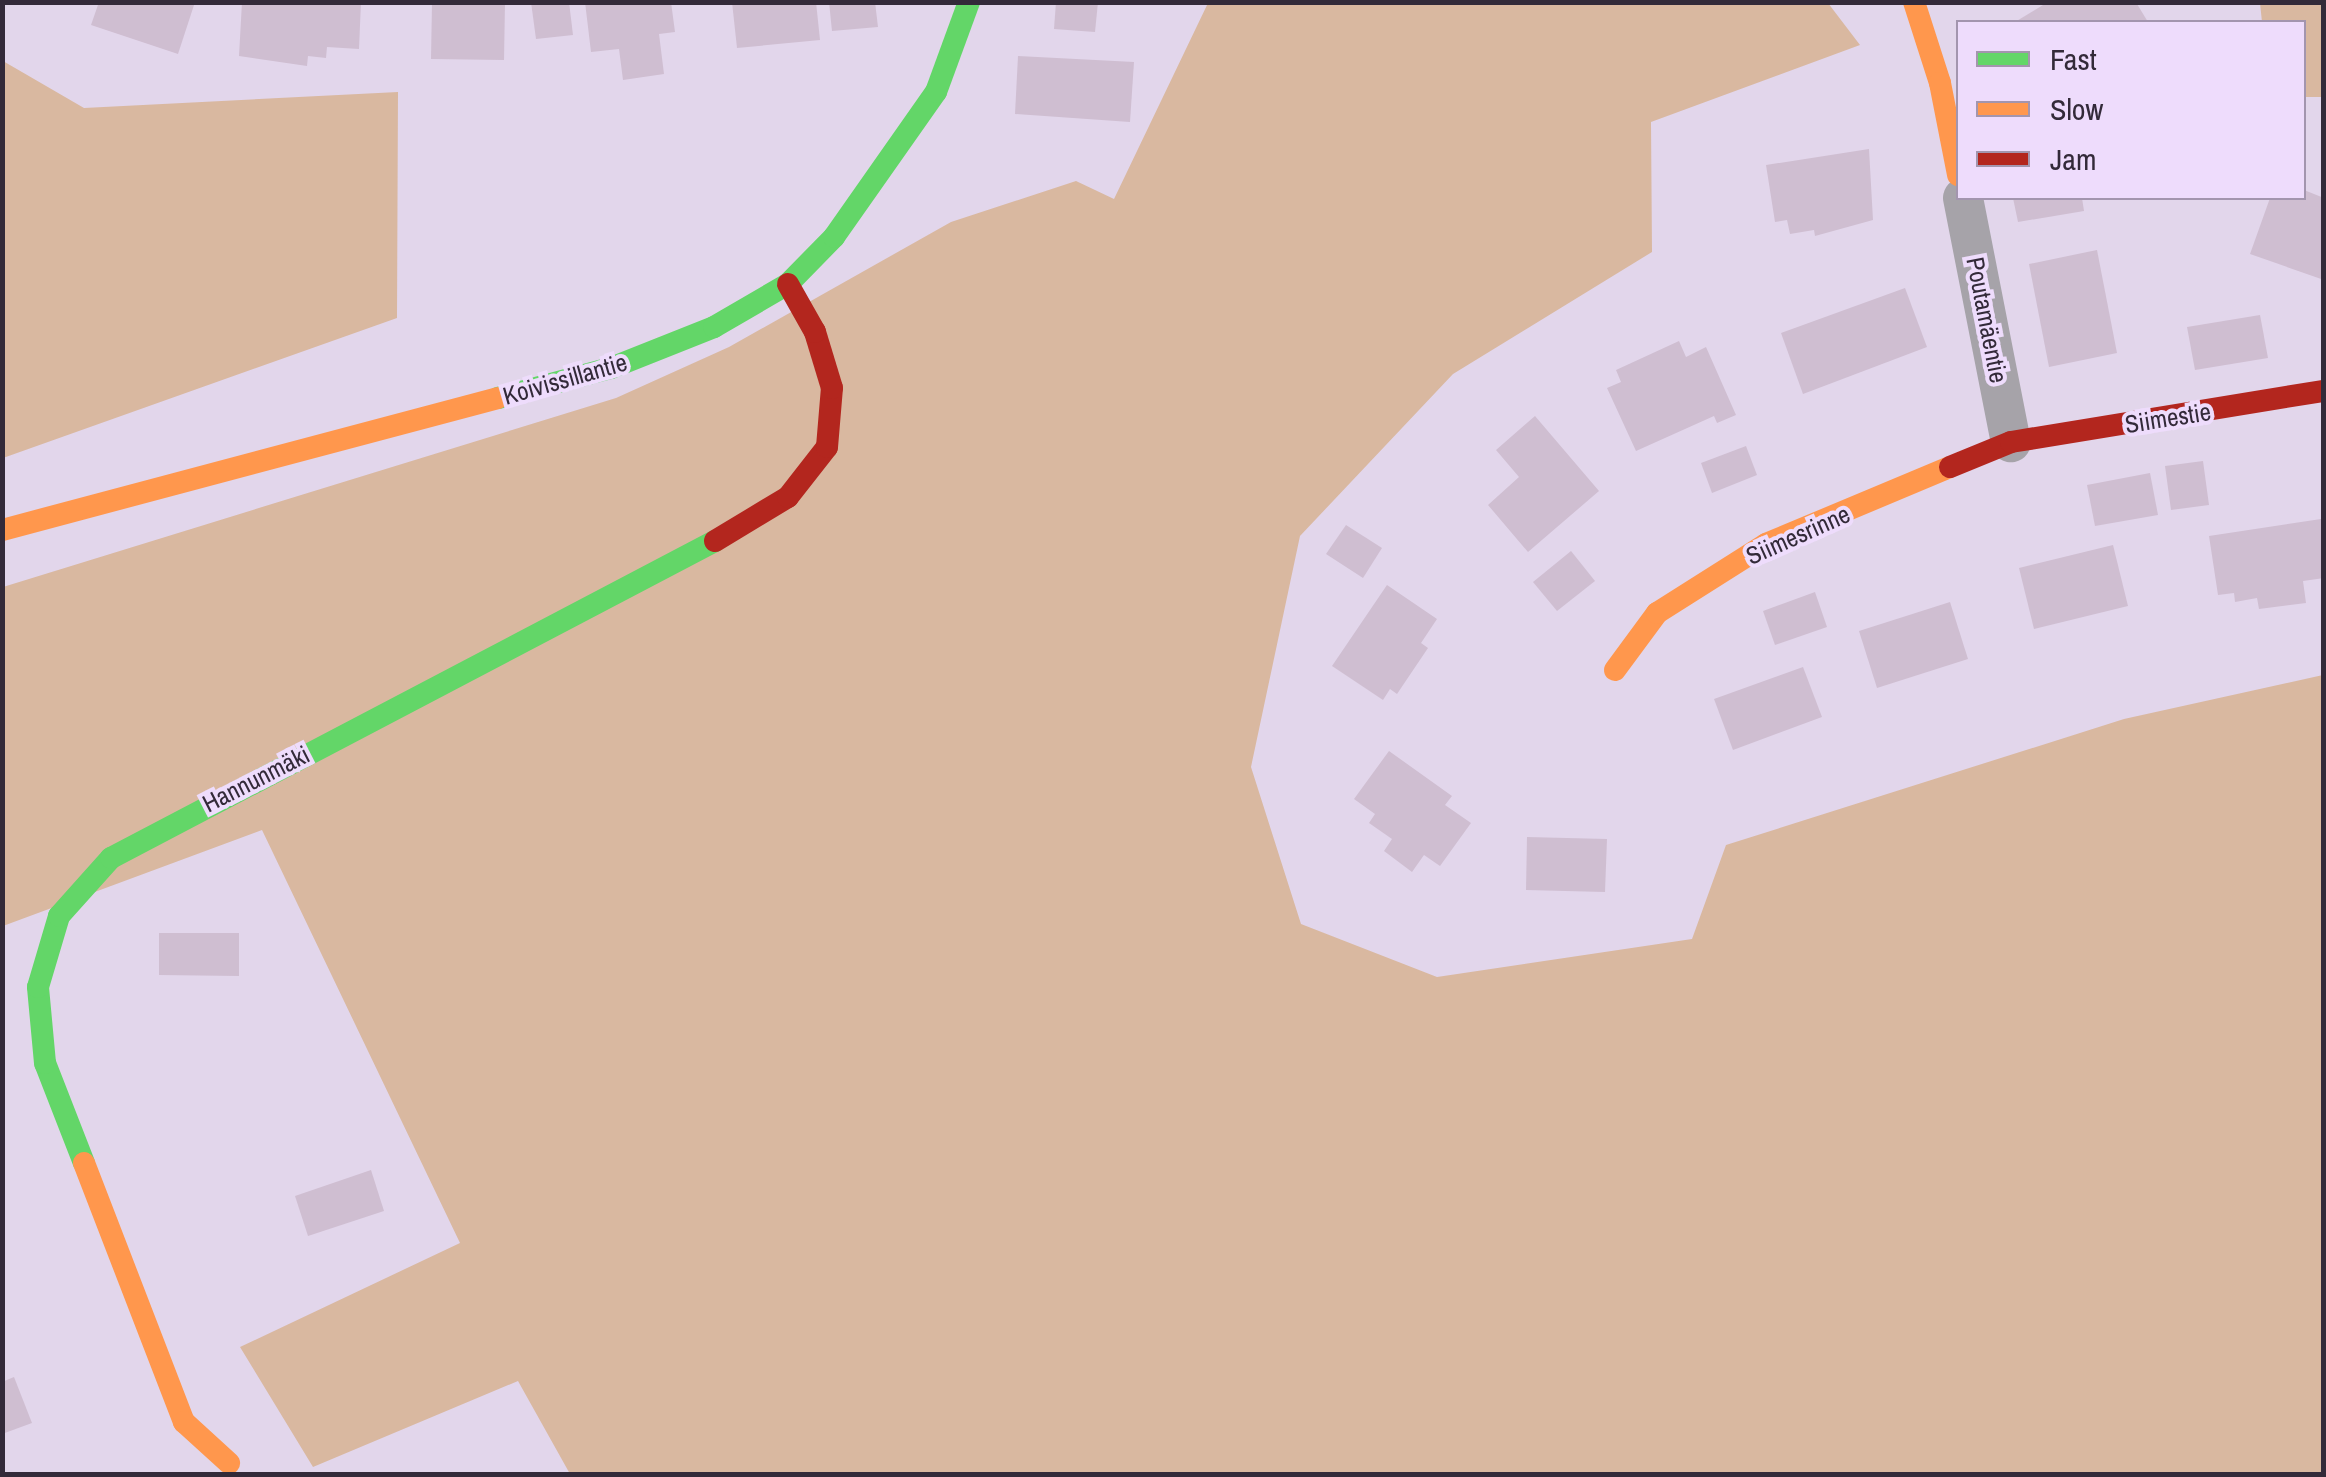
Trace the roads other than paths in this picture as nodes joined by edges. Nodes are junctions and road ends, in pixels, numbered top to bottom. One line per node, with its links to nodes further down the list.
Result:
1 (970, 2): 5 (street, Koivissillantie)
2 (1914, 2): 3 (street)
3 (1956, 165)
4 (1963, 200): 7 (street, Poutamäentie)
5 (788, 284): 8 (street, Koivissillantie); 10 (street, Hannunmäki)
6 (2324, 391): 7 (street, Siimestie)
7 (2011, 442): 9 (street, Siimesrinne)
8 (2, 530)
9 (1615, 670)
10 (229, 1463)

